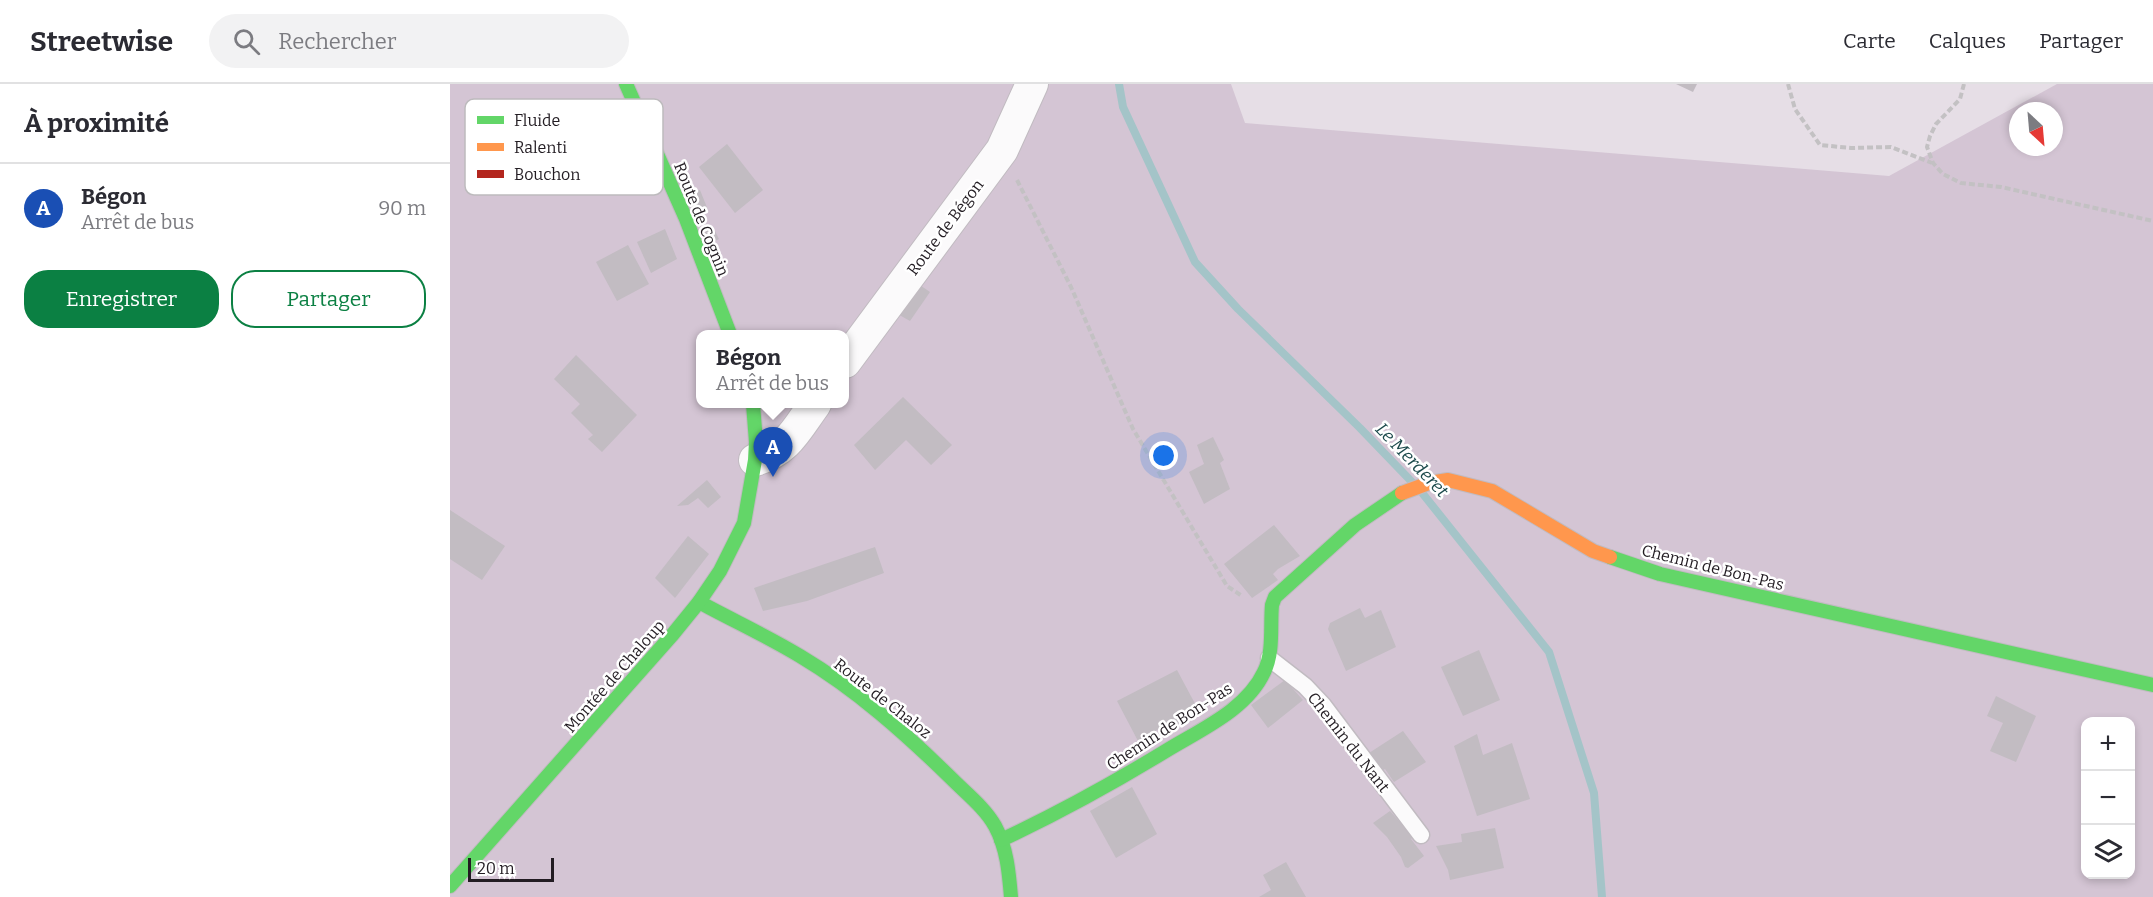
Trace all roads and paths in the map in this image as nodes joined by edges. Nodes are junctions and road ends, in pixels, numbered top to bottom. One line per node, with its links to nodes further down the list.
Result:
1 (626, 84): 5 (street, Route de Cognin)
2 (1032, 84): 6 (street, Route de Bégon)
3 (1788, 84): 7 (path)
4 (1964, 84): 7 (path)
5 (633, 99)
6 (1002, 150): 11 (street, Route de Bégon); 16 (path)
7 (1933, 163): 9 (path)
8 (663, 167): 10 (street, Route de Cognin)
9 (2153, 221)
10 (728, 330)
11 (849, 357)
12 (753, 408): 14 (street)
13 (812, 408): 14 (street)
14 (755, 460): 15 (street, Montée de Chaloup)
15 (699, 602): 20 (street, Route de Chaloz); 21 (street, Montée de Chaloup)
16 (1272, 619): 17 (street, Chemin de Bon-Pas); 18 (street, Chemin de Bon-Pas)
17 (1269, 658): 19 (lane, Chemin du Nant); 20 (street, Chemin de Bon-Pas)
18 (2153, 685)
19 (1421, 835)
20 (1001, 840): 22 (street, Route de Chaloz)
21 (450, 886)
22 (1011, 897)

